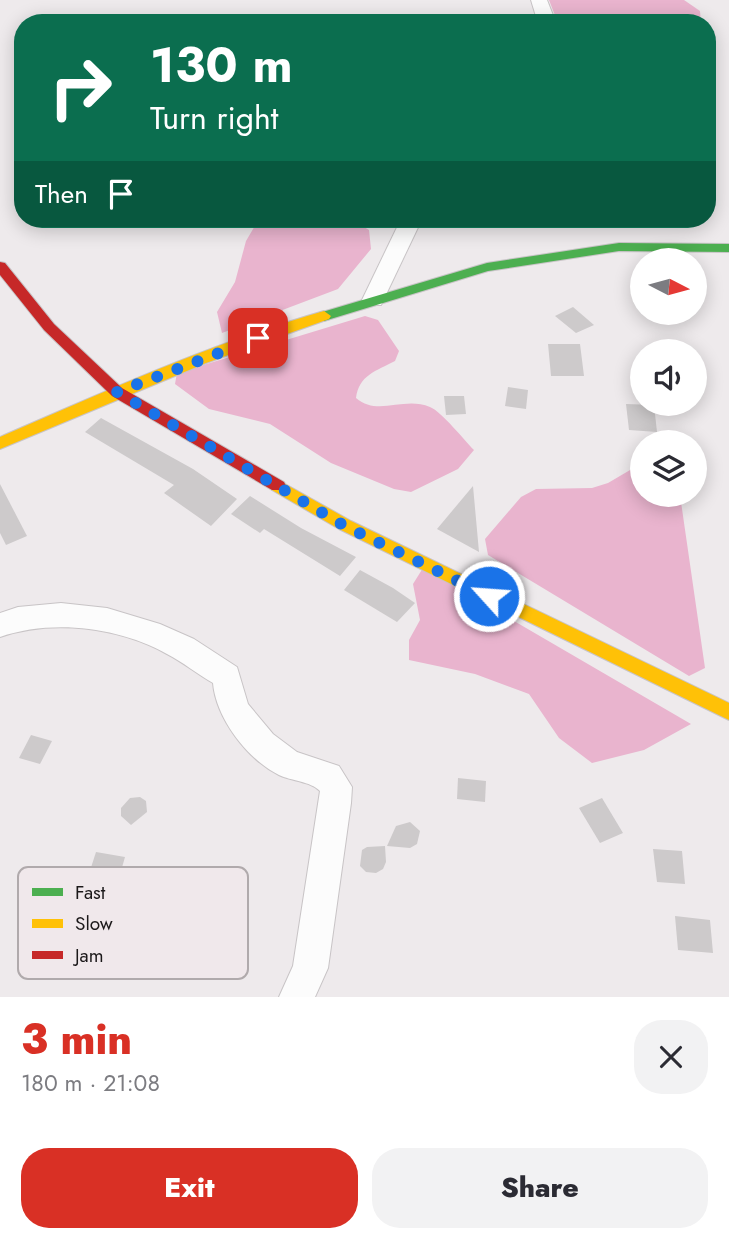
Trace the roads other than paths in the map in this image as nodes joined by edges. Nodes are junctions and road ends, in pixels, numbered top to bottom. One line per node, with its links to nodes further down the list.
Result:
1 (407, 228): 4 (street)
2 (729, 248): 4 (street)
3 (0, 266): 5 (street)
4 (373, 300): 5 (street)
5 (117, 392): 6 (street); 8 (street)
6 (0, 443)
7 (0, 625): 9 (street)
8 (729, 712)
9 (297, 997)

